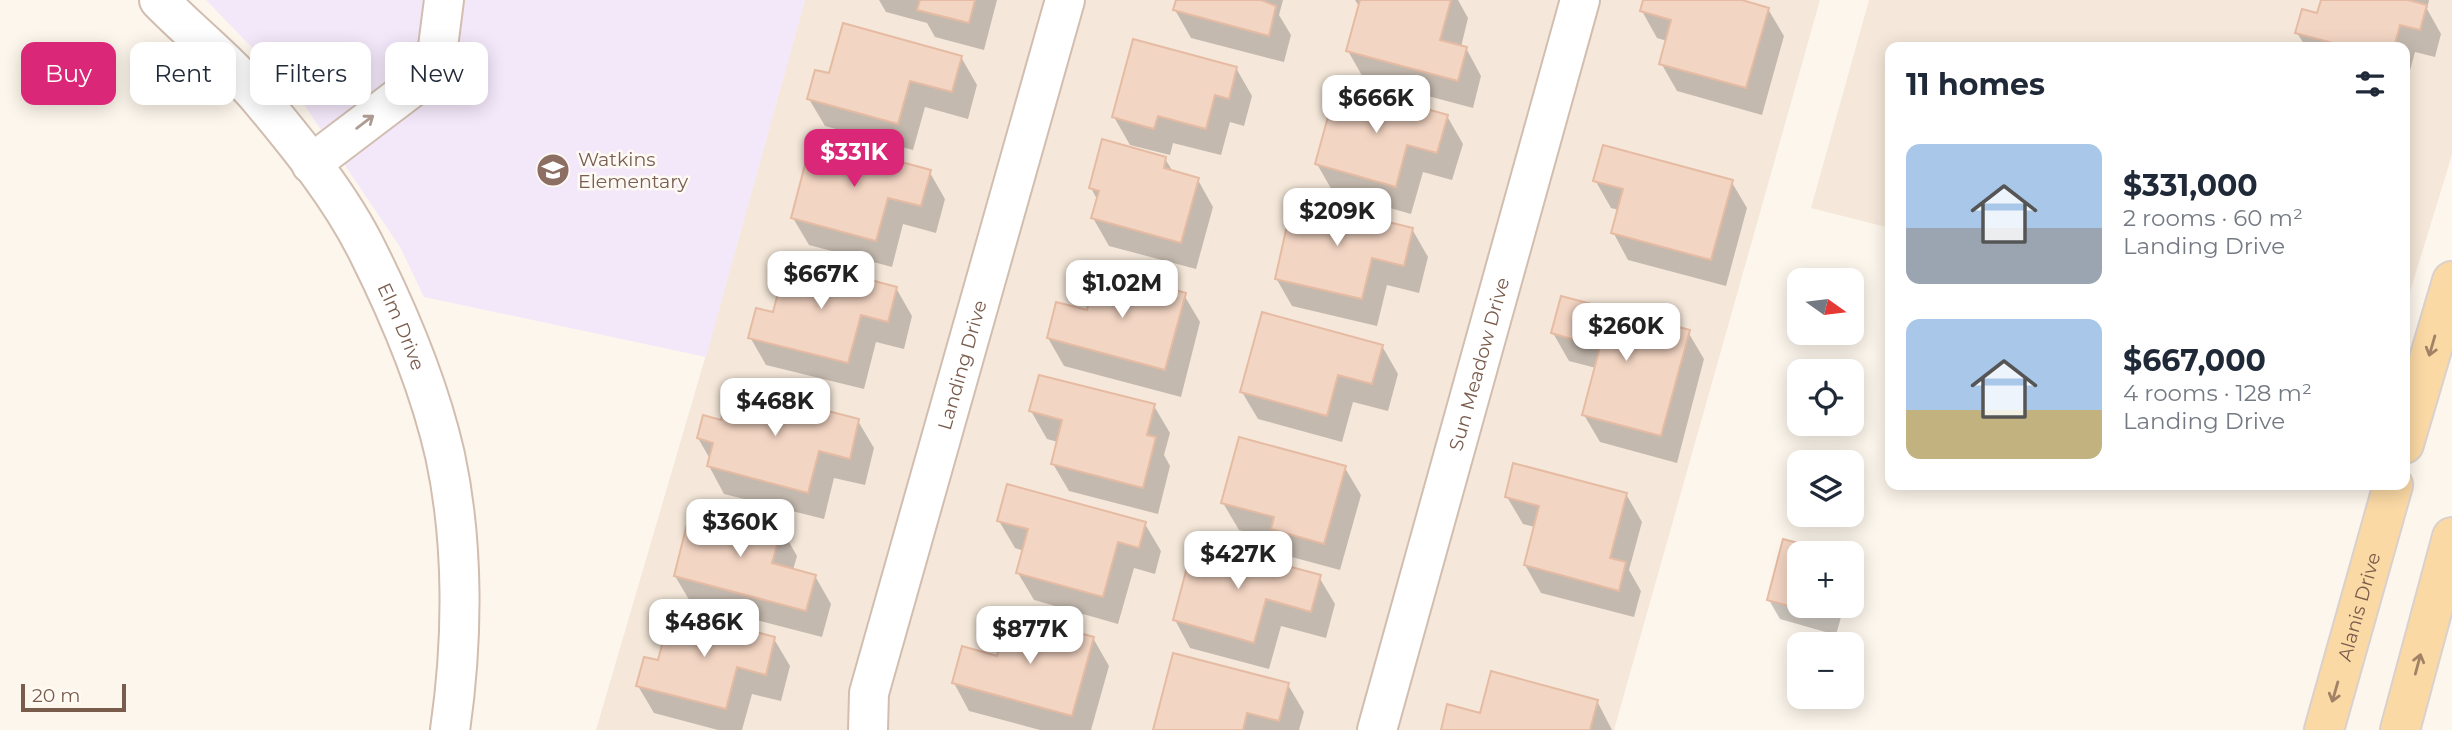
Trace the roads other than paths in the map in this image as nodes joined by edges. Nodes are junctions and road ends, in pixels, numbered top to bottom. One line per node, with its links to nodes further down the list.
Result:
1 (159, 0): 5 (street, Elm Drive)
2 (444, 0): 5 (street, one-way to 2)
3 (1065, 0): 11 (street, Landing Drive)
4 (1580, 0): 12 (street, Sun Meadow Drive)
5 (311, 163): 10 (street, Elm Drive)
6 (2450, 294): 7 (main road, one-way to 7)
7 (2410, 424)
8 (2392, 490): 13 (main road, Alanis Drive, one-way to 13)
9 (2452, 537): 14 (main road, one-way to 9)
10 (450, 730)
11 (868, 730)
12 (1377, 730)
13 (2325, 730)
14 (2400, 730)

